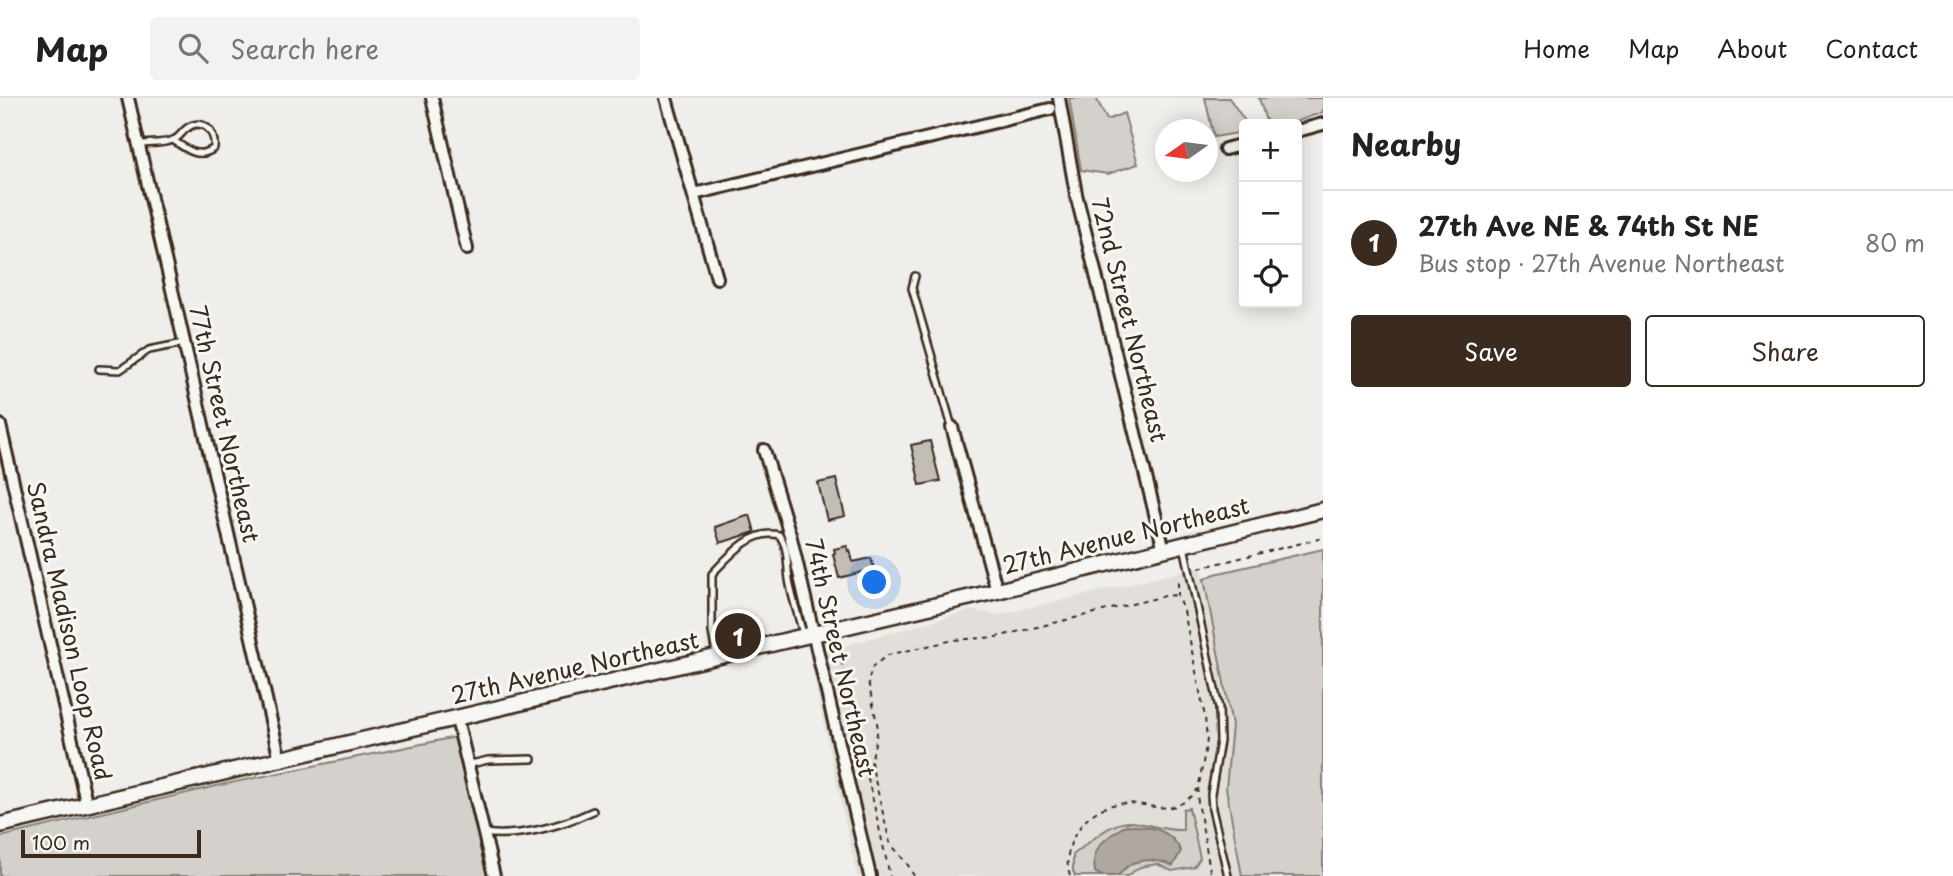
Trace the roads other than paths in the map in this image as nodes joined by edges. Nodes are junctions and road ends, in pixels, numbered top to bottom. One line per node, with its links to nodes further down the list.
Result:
1 (128, 98): 9 (street, 77th Street Northeast)
2 (432, 98): 13 (street)
3 (666, 98): 12 (street)
4 (1059, 98): 23 (street, 72nd Street Northeast)
5 (1050, 109): 12 (street)
6 (1323, 124): 7 (street)
7 (1302, 130)
8 (173, 140): 8 (lane); 9 (lane)
9 (139, 144): 16 (street, 77th Street Northeast)
10 (1239, 145): 11 (street)
11 (1224, 149)
12 (694, 194): 15 (street)
13 (467, 249)
14 (915, 276): 19 (lane)
15 (717, 278)
16 (184, 342): 17 (lane); 28 (street, 77th Street Northeast)
17 (99, 369)
18 (0, 425): 31 (street, Sandra Madison Loop Road)
19 (952, 427): 24 (street)
20 (764, 450): 25 (street, 74th Street Northeast)
21 (1323, 510): 22 (street, 27th Avenue Northeast)
22 (1184, 545): 23 (street, 27th Avenue Northeast); 37 (lane)
23 (1164, 550): 24 (street, 27th Avenue Northeast)
24 (997, 591): 25 (street, 27th Avenue Northeast)
25 (808, 636): 26 (street, 27th Avenue Northeast); 26 (lane); 36 (street, 74th Street Northeast)
26 (716, 657): 27 (street, 27th Avenue Northeast)
27 (457, 719): 28 (street, 27th Avenue Northeast); 30 (street)
28 (279, 760): 31 (street, 27th Avenue Northeast)
29 (532, 760): 30 (lane)
30 (467, 765): 34 (street)
31 (87, 806): 33 (street, 27th Avenue Northeast)
32 (593, 811): 34 (lane)
33 (0, 825)
34 (484, 833): 35 (street)
35 (494, 876)
36 (870, 876)
37 (1228, 876)

